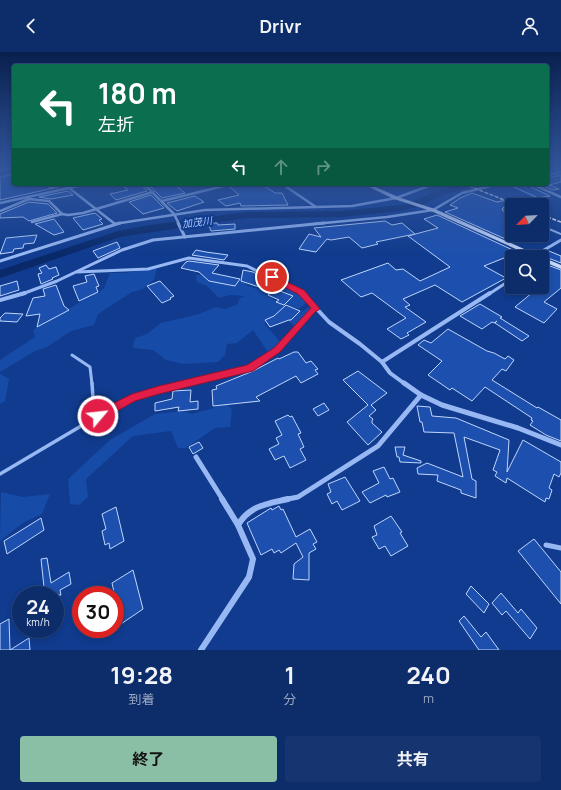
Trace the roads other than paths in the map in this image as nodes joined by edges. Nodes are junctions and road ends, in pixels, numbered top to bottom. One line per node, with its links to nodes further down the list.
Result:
1 (29, 198): 10 (street); 14 (street); 15 (street)
2 (82, 198): 12 (street)
3 (132, 198): 12 (street)
4 (159, 198): 9 (street)
5 (175, 198): 9 (street)
6 (303, 198): 11 (street)
7 (398, 198): 11 (street); 13 (main road)
8 (452, 198): 13 (street)
9 (162, 201): 16 (street)
10 (0, 203)
11 (316, 207): 16 (street)
12 (95, 208): 15 (street); 18 (street)
13 (430, 209): 21 (street); 23 (main road)
14 (0, 211)
15 (62, 214): 17 (street)
16 (174, 215): 18 (street); 21 (street)
17 (32, 222)
18 (115, 224): 25 (street)
19 (549, 229): 20 (lane)
20 (561, 234)
21 (185, 237): 28 (street)
22 (561, 240): 24 (street)
23 (522, 250)
24 (545, 250)
25 (0, 261)
26 (549, 261): 27 (main road)
27 (561, 267)
28 (77, 272): 30 (street); 31 (street)
29 (505, 283): 33 (street)
30 (0, 300)
31 (316, 309): 33 (street); 35 (street)
32 (72, 355): 35 (lane)
33 (382, 362): 34 (street)
34 (421, 395): 36 (street); 39 (street)
35 (98, 416): 38 (lane)
36 (561, 445)
37 (196, 457): 39 (street)
38 (0, 474)
39 (238, 525): 42 (street)
40 (546, 545): 41 (lane)
41 (561, 548)
42 (201, 650)

